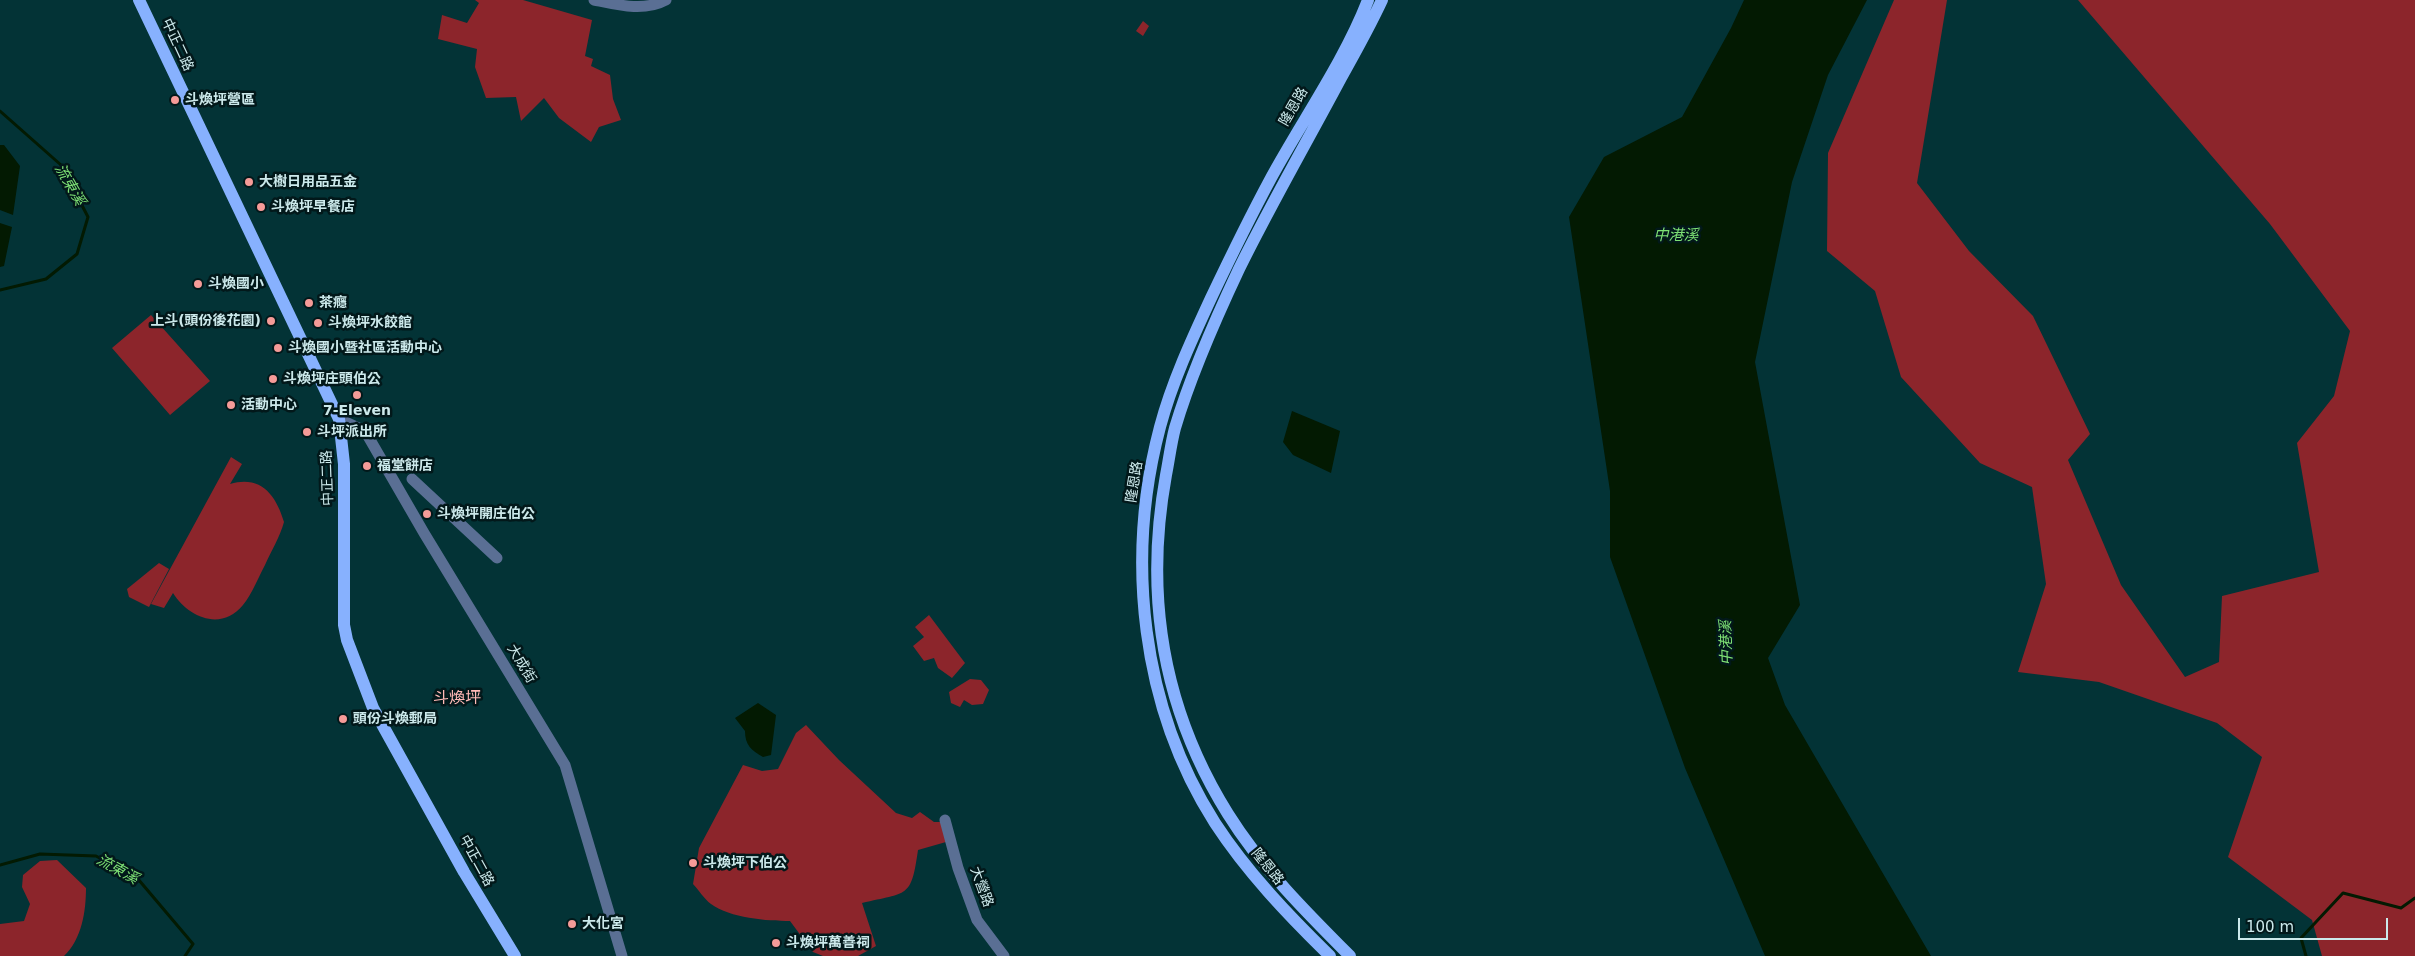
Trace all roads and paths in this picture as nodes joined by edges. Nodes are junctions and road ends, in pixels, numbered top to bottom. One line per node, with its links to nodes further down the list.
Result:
1 (139, 0): 5 (main road, 中正二路)
2 (594, 0): 3 (street)
3 (666, 0)
4 (1373, 3): 12 (main road, 隆恩路); 13 (main road, 隆恩路)
5 (339, 419): 9 (main road, 中正二路); 10 (street, 大成街)
6 (412, 479): 7 (street)
7 (497, 558)
8 (945, 820): 11 (street, 大營路)
9 (516, 956)
10 (622, 956)
11 (1004, 956)
12 (1330, 956)
13 (1350, 956)

